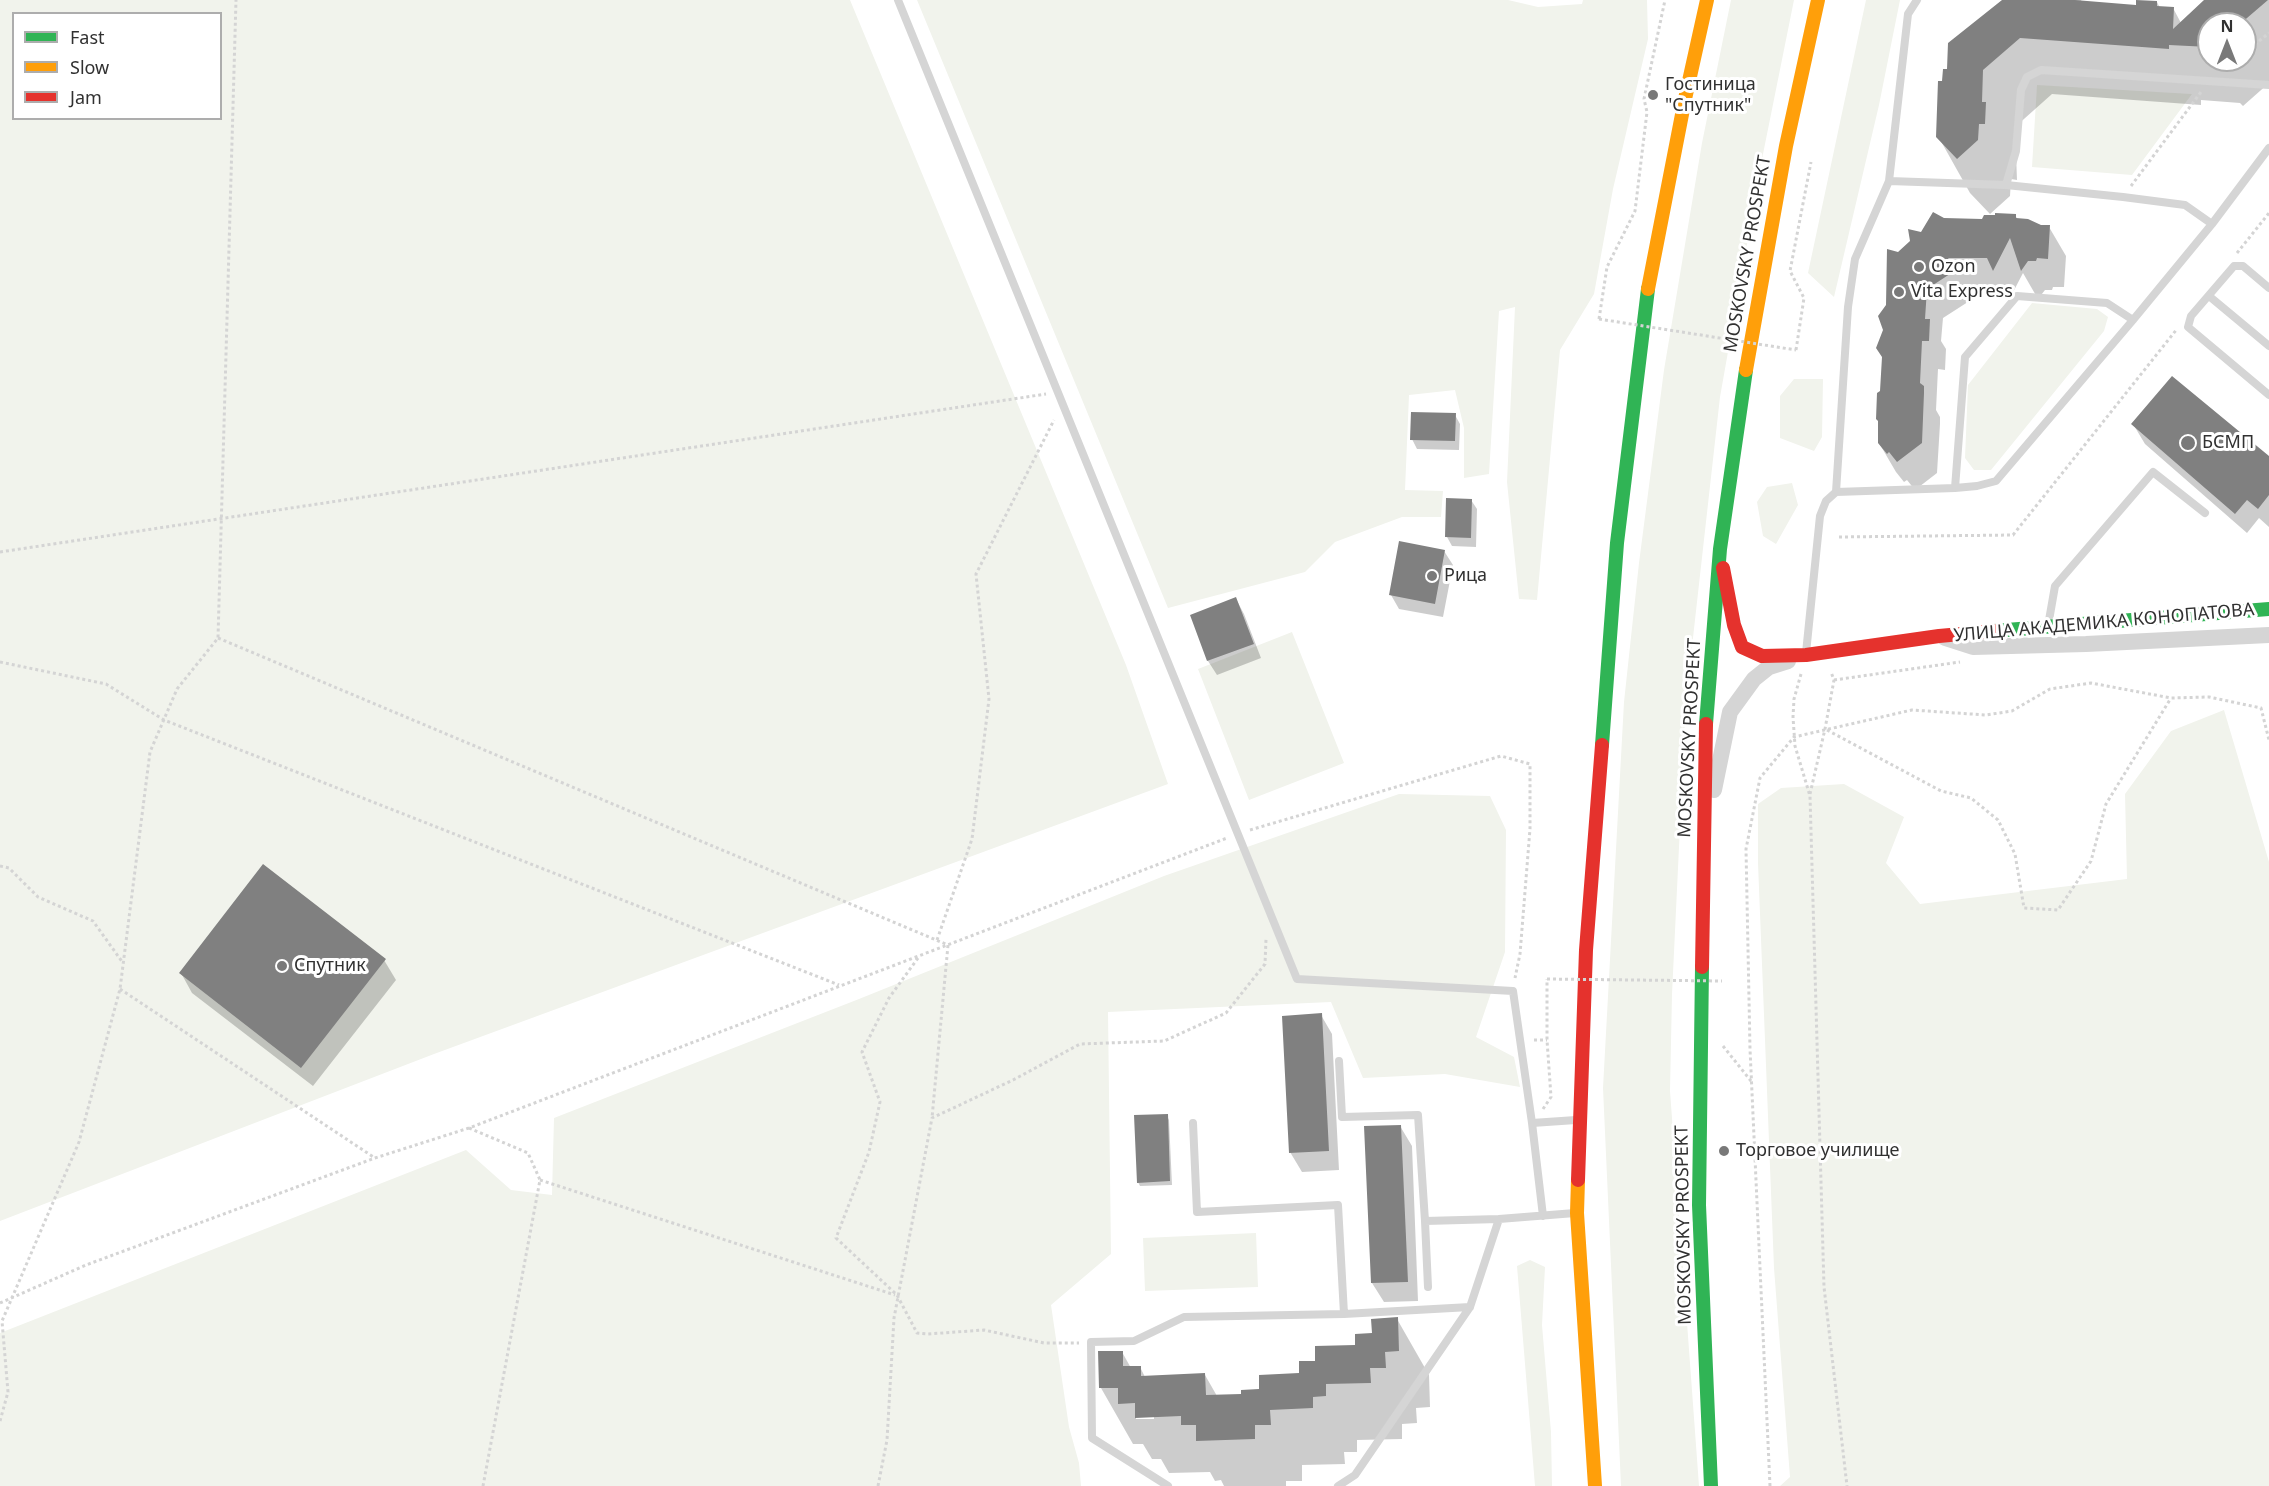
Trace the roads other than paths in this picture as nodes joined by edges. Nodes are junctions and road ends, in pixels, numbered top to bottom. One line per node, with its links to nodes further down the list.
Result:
1 (898, 0): 28 (lane)
2 (1707, 0): 26 (main road)
3 (1818, 0): 18 (main road, MOSKOVSKY PROSPEKT)
4 (1917, 0): 7 (lane)
5 (2269, 85): 8 (lane)
6 (2269, 148): 9 (lane)
7 (1889, 181): 8 (lane); 16 (lane)
8 (2006, 185): 9 (lane)
9 (2212, 224): 12 (lane)
10 (2269, 288): 11 (lane)
11 (2209, 296): 13 (lane); 14 (lane)
12 (2133, 320): 15 (lane); 15 (lane)
13 (2269, 346)
14 (2269, 395)
15 (1955, 488): 16 (lane)
16 (1836, 492): 23 (lane)
17 (2205, 513): 20 (lane)
18 (1720, 549): 23 (main road, УЛИЦА АКАДЕМИКА КОНОПАТОВА); 24 (main road, MOSKOVSKY PROSPEKT)
19 (2269, 609): 20 (main road, УЛИЦА АКАДЕМИКА КОНОПАТОВА)
20 (2048, 626): 22 (main road, УЛИЦА АКАДЕМИКА КОНОПАТОВА)
21 (2269, 635): 22 (street, УЛИЦА АКАДЕМИКА КОНОПАТОВА)
22 (1939, 636): 23 (main road, УЛИЦА АКАДЕМИКА КОНОПАТОВА)
23 (1806, 655): 24 (street)
24 (1703, 841): 39 (main road, MOSKOVSKY PROSPEKT)
25 (1340, 1061): 32 (lane)
26 (1580, 1120): 28 (lane); 29 (main road)
27 (1193, 1123): 35 (lane)
28 (1532, 1123): 30 (lane)
29 (1577, 1213): 30 (lane); 38 (main road)
30 (1542, 1216): 31 (lane)
31 (1499, 1219): 32 (lane); 34 (lane)
32 (1425, 1221): 33 (lane)
33 (1428, 1287)
34 (1470, 1307): 35 (lane); 37 (lane)
35 (1344, 1314): 36 (lane)
36 (1168, 1486)
37 (1338, 1486)
38 (1595, 1486)
39 (1711, 1486)

